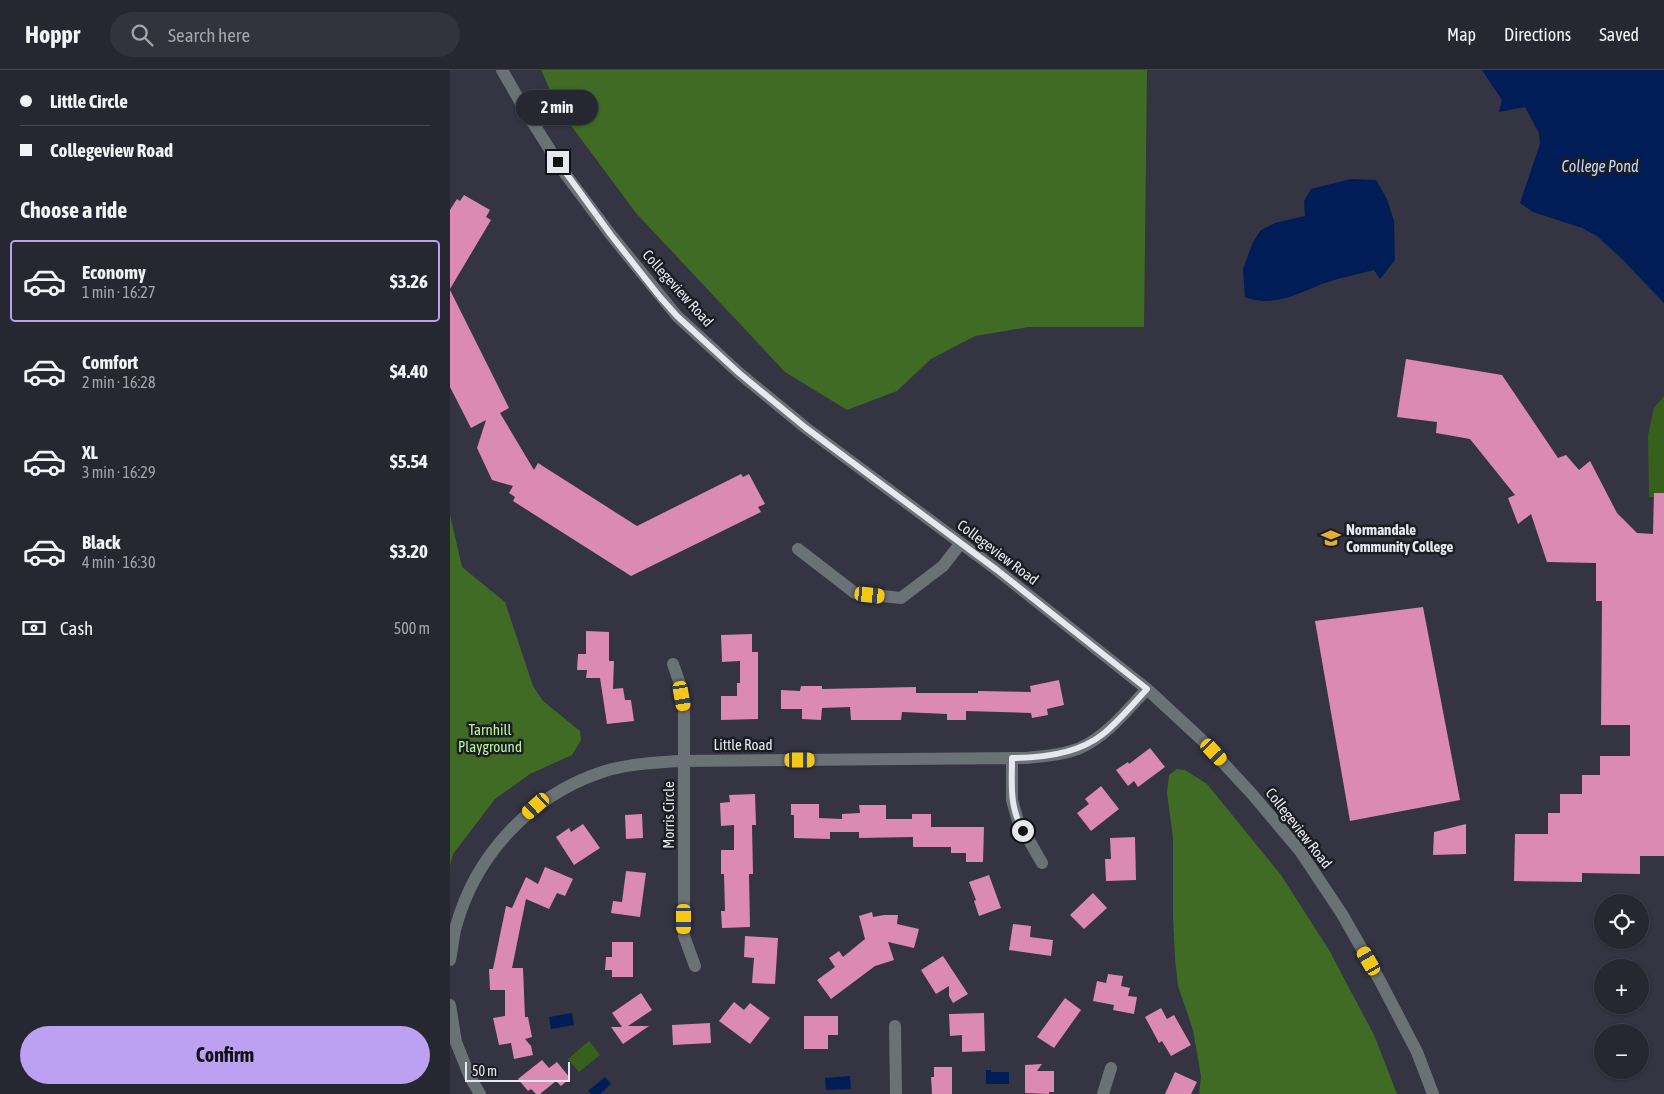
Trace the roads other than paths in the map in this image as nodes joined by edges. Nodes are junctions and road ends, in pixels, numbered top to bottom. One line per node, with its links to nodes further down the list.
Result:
1 (502, 70): 2 (street, Collegeview Road)
2 (960, 544): 3 (street); 5 (street, Collegeview Road)
3 (798, 549)
4 (673, 664): 7 (street, Morris Circle)
5 (1147, 689): 6 (street, Little Road); 17 (street, Collegeview Road)
6 (1012, 758): 7 (street, Little Road); 8 (street)
7 (685, 761): 9 (street, Little Road); 10 (street, Morris Circle)
8 (1042, 863)
9 (450, 960)
10 (696, 966)
11 (450, 1005): 14 (street)
12 (895, 1026): 15 (street)
13 (1111, 1068): 16 (street)
14 (480, 1094)
15 (896, 1094)
16 (1103, 1094)
17 (1433, 1094)

